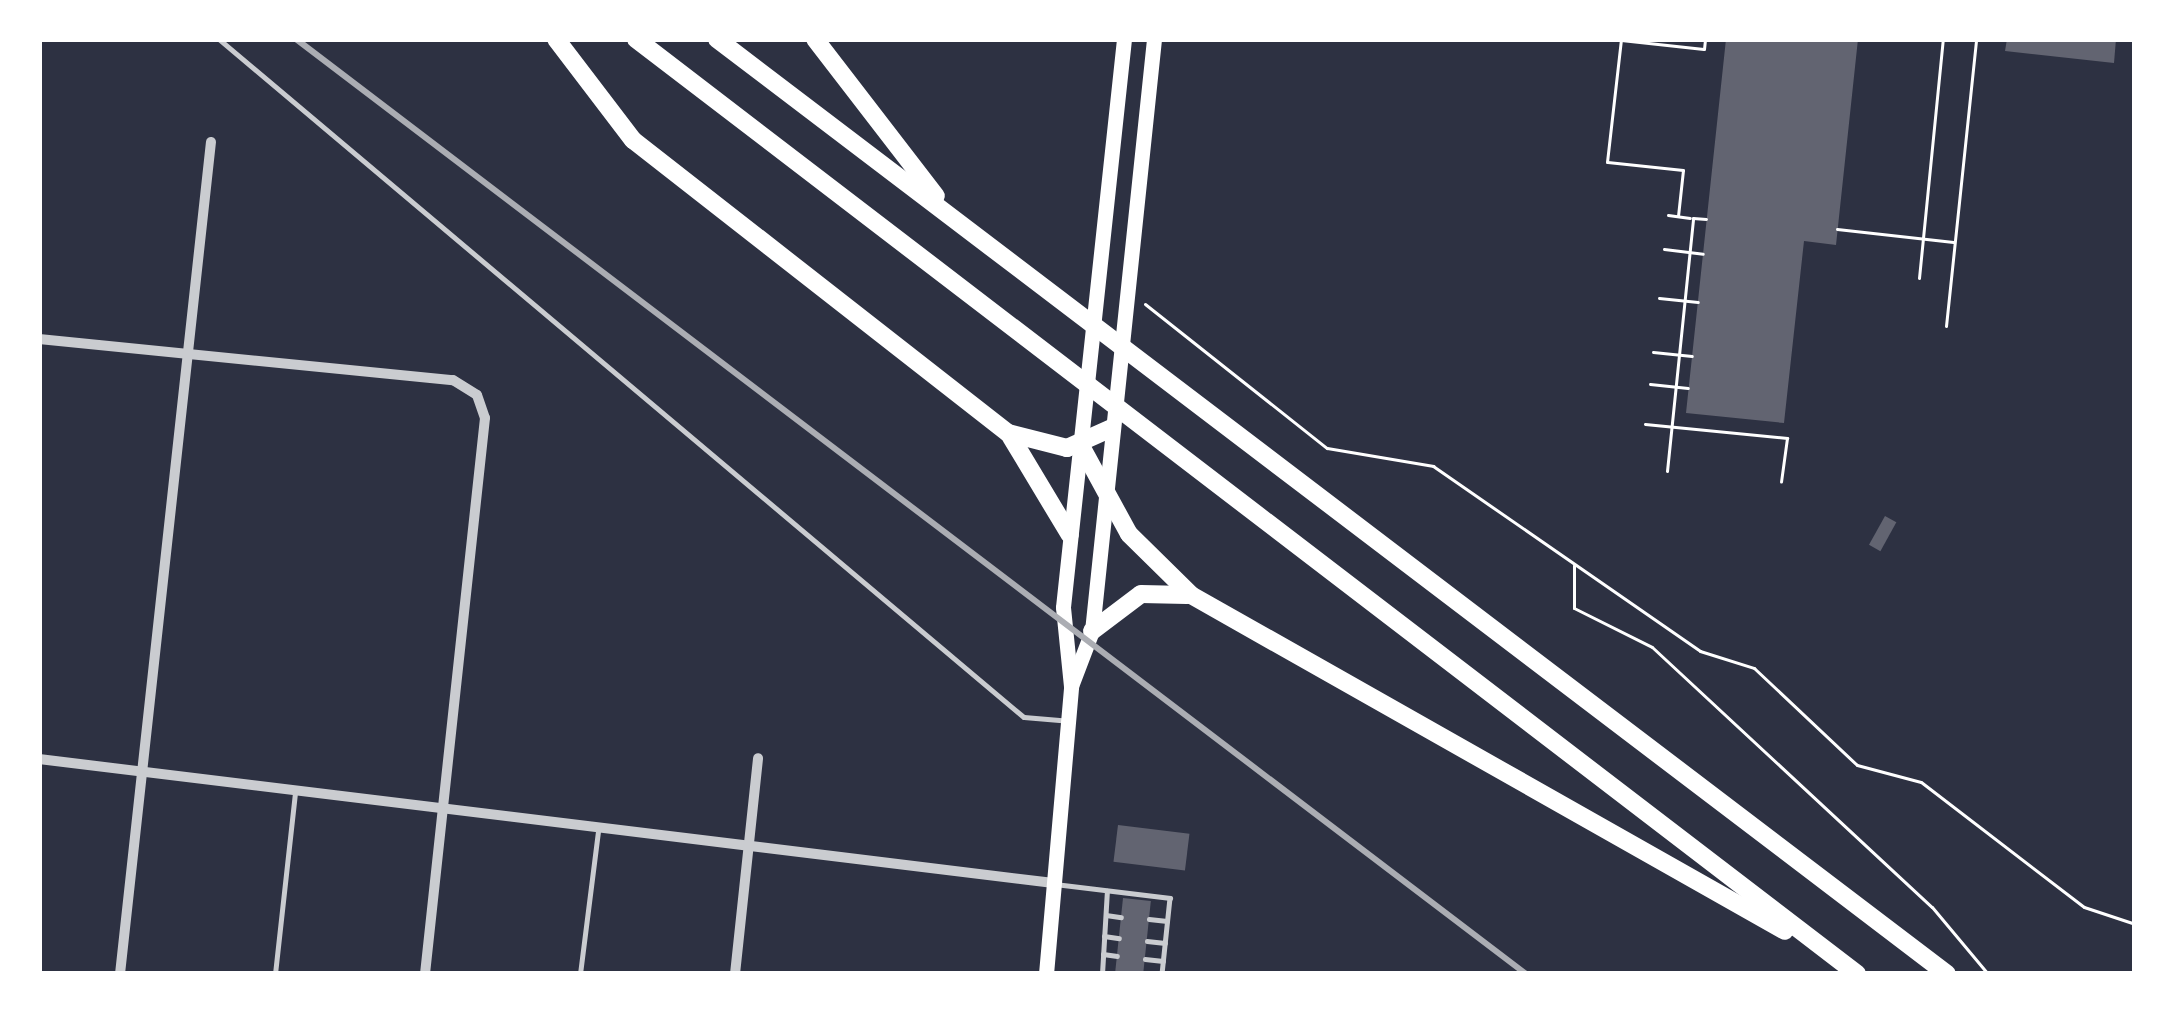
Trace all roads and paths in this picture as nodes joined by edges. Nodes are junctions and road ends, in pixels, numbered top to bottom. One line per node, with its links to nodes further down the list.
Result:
1 (219, 39): 50 (lane)
2 (556, 39): 40 (highway)
3 (636, 39): 71 (highway)
4 (716, 39): 16 (highway)
5 (815, 39): 16 (highway)
6 (1124, 39): 41 (main road)
7 (1154, 39): 39 (main road)
8 (1705, 39): 13 (path)
9 (1943, 39): 18 (path)
10 (1976, 39): 19 (path)
11 (211, 142): 30 (street)
12 (1668, 215): 13 (path)
13 (1678, 216): 14 (path)
14 (1693, 218): 15 (path); 21 (path)
15 (1706, 220)
16 (958, 222): 83 (highway)
17 (1838, 229): 18 (path)
18 (1922, 239): 19 (path); 23 (path)
19 (1955, 242): 28 (path)
20 (1664, 249): 21 (path)
21 (1689, 253): 22 (path); 25 (path)
22 (1702, 254)
23 (1919, 278)
24 (1659, 298): 25 (path)
25 (1684, 300): 27 (path); 32 (path)
26 (1141, 301): 46 (path)
27 (1698, 302)
28 (1946, 326)
29 (39, 339): 30 (street)
30 (187, 348): 53 (street); 55 (street)
31 (1653, 352): 32 (path)
32 (1679, 355): 33 (path); 35 (path)
33 (1692, 356)
34 (1649, 384): 35 (path)
35 (1676, 387): 36 (path); 38 (path)
36 (1688, 388)
37 (1645, 424): 38 (path)
38 (1671, 427): 42 (path); 43 (path)
39 (1112, 428): 41 (highway); 44 (main road)
40 (1008, 433): 41 (highway); 45 (highway)
41 (1081, 446): 44 (highway); 45 (main road)
42 (1667, 471)
43 (1781, 482)
44 (1105, 493): 47 (highway); 48 (main road)
45 (1070, 535): 49 (main road)
46 (1575, 563): 64 (path); 84 (path)
47 (1191, 596): 48 (highway); 71 (highway)
48 (1092, 631): 49 (main road)
49 (1071, 686): 50 (main road)
50 (1067, 721): 58 (main road)
51 (758, 758): 57 (street)
52 (39, 759): 53 (street)
53 (141, 774): 54 (street); 74 (street)
54 (296, 788): 55 (street); 75 (lane)
55 (442, 808): 56 (street); 76 (street)
56 (598, 830): 57 (street); 77 (lane)
57 (750, 851): 58 (street); 78 (street)
58 (1053, 884): 59 (lane); 79 (main road)
59 (1107, 890): 60 (lane); 63 (lane)
60 (1106, 915): 61 (lane); 65 (lane)
61 (1121, 916)
62 (1149, 920): 63 (lane)
63 (1168, 921): 68 (lane)
64 (2135, 924)
65 (1104, 936): 66 (lane); 69 (lane)
66 (1119, 938)
67 (1147, 941): 68 (lane)
68 (1166, 943): 73 (lane)
69 (1103, 954): 70 (lane); 80 (lane)
70 (1117, 956)
71 (1833, 956): 82 (highway)
72 (1144, 959): 73 (lane)
73 (1164, 961): 81 (lane)
74 (120, 974)
75 (275, 974)
76 (424, 974)
77 (580, 974)
78 (735, 974)
79 (1046, 974)
80 (1102, 974)
81 (1162, 974)
82 (1857, 974)
83 (1947, 974)
84 (1988, 974)

